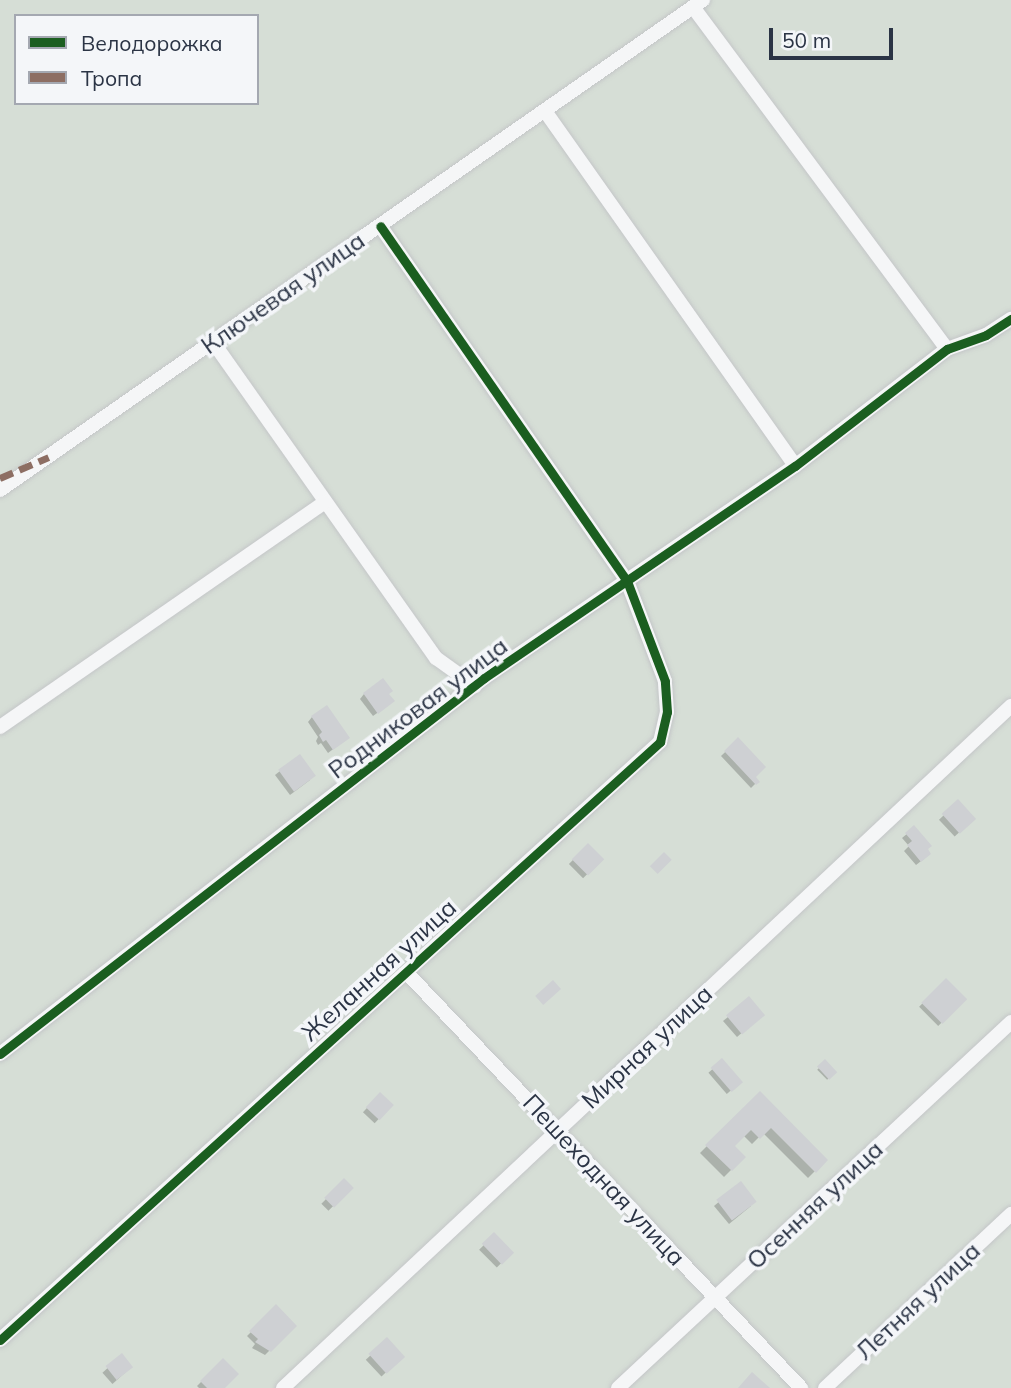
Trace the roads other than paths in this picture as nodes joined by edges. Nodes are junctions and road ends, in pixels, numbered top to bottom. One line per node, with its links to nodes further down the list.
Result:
1 (698, 4): 2 (street, Ключевая улица); 6 (street)
2 (545, 111): 3 (street, Ключевая улица); 7 (street)
3 (380, 226): 5 (street, Ключевая улица); 10 (street, Желанная улица)
4 (1011, 319): 6 (street, Родниковая улица)
5 (213, 342): 8 (street, Ключевая улица); 9 (street)
6 (947, 349): 7 (street, Родниковая улица)
7 (795, 466): 10 (street, Родниковая улица)
8 (0, 491)
9 (325, 502): 11 (street); 13 (street)
10 (627, 581): 11 (street, Родниковая улица); 14 (street, Желанная улица)
11 (475, 686): 16 (street, Родниковая улица)
12 (1011, 706): 17 (street, Мирная улица)
13 (0, 727)
14 (406, 972): 17 (street, Пешеходная улица); 20 (street, Желанная улица)
15 (1011, 1021): 19 (street, Осенняя улица)
16 (0, 1055)
17 (558, 1131): 19 (street, Пешеходная улица); 21 (street, Мирная улица)
18 (1011, 1214): 24 (street, Летняя улица)
19 (715, 1297): 22 (street, Осенняя улица); 23 (street, Пешеходная улица)
20 (0, 1340)
21 (283, 1388)
22 (618, 1388)
23 (801, 1388)
24 (825, 1388)

